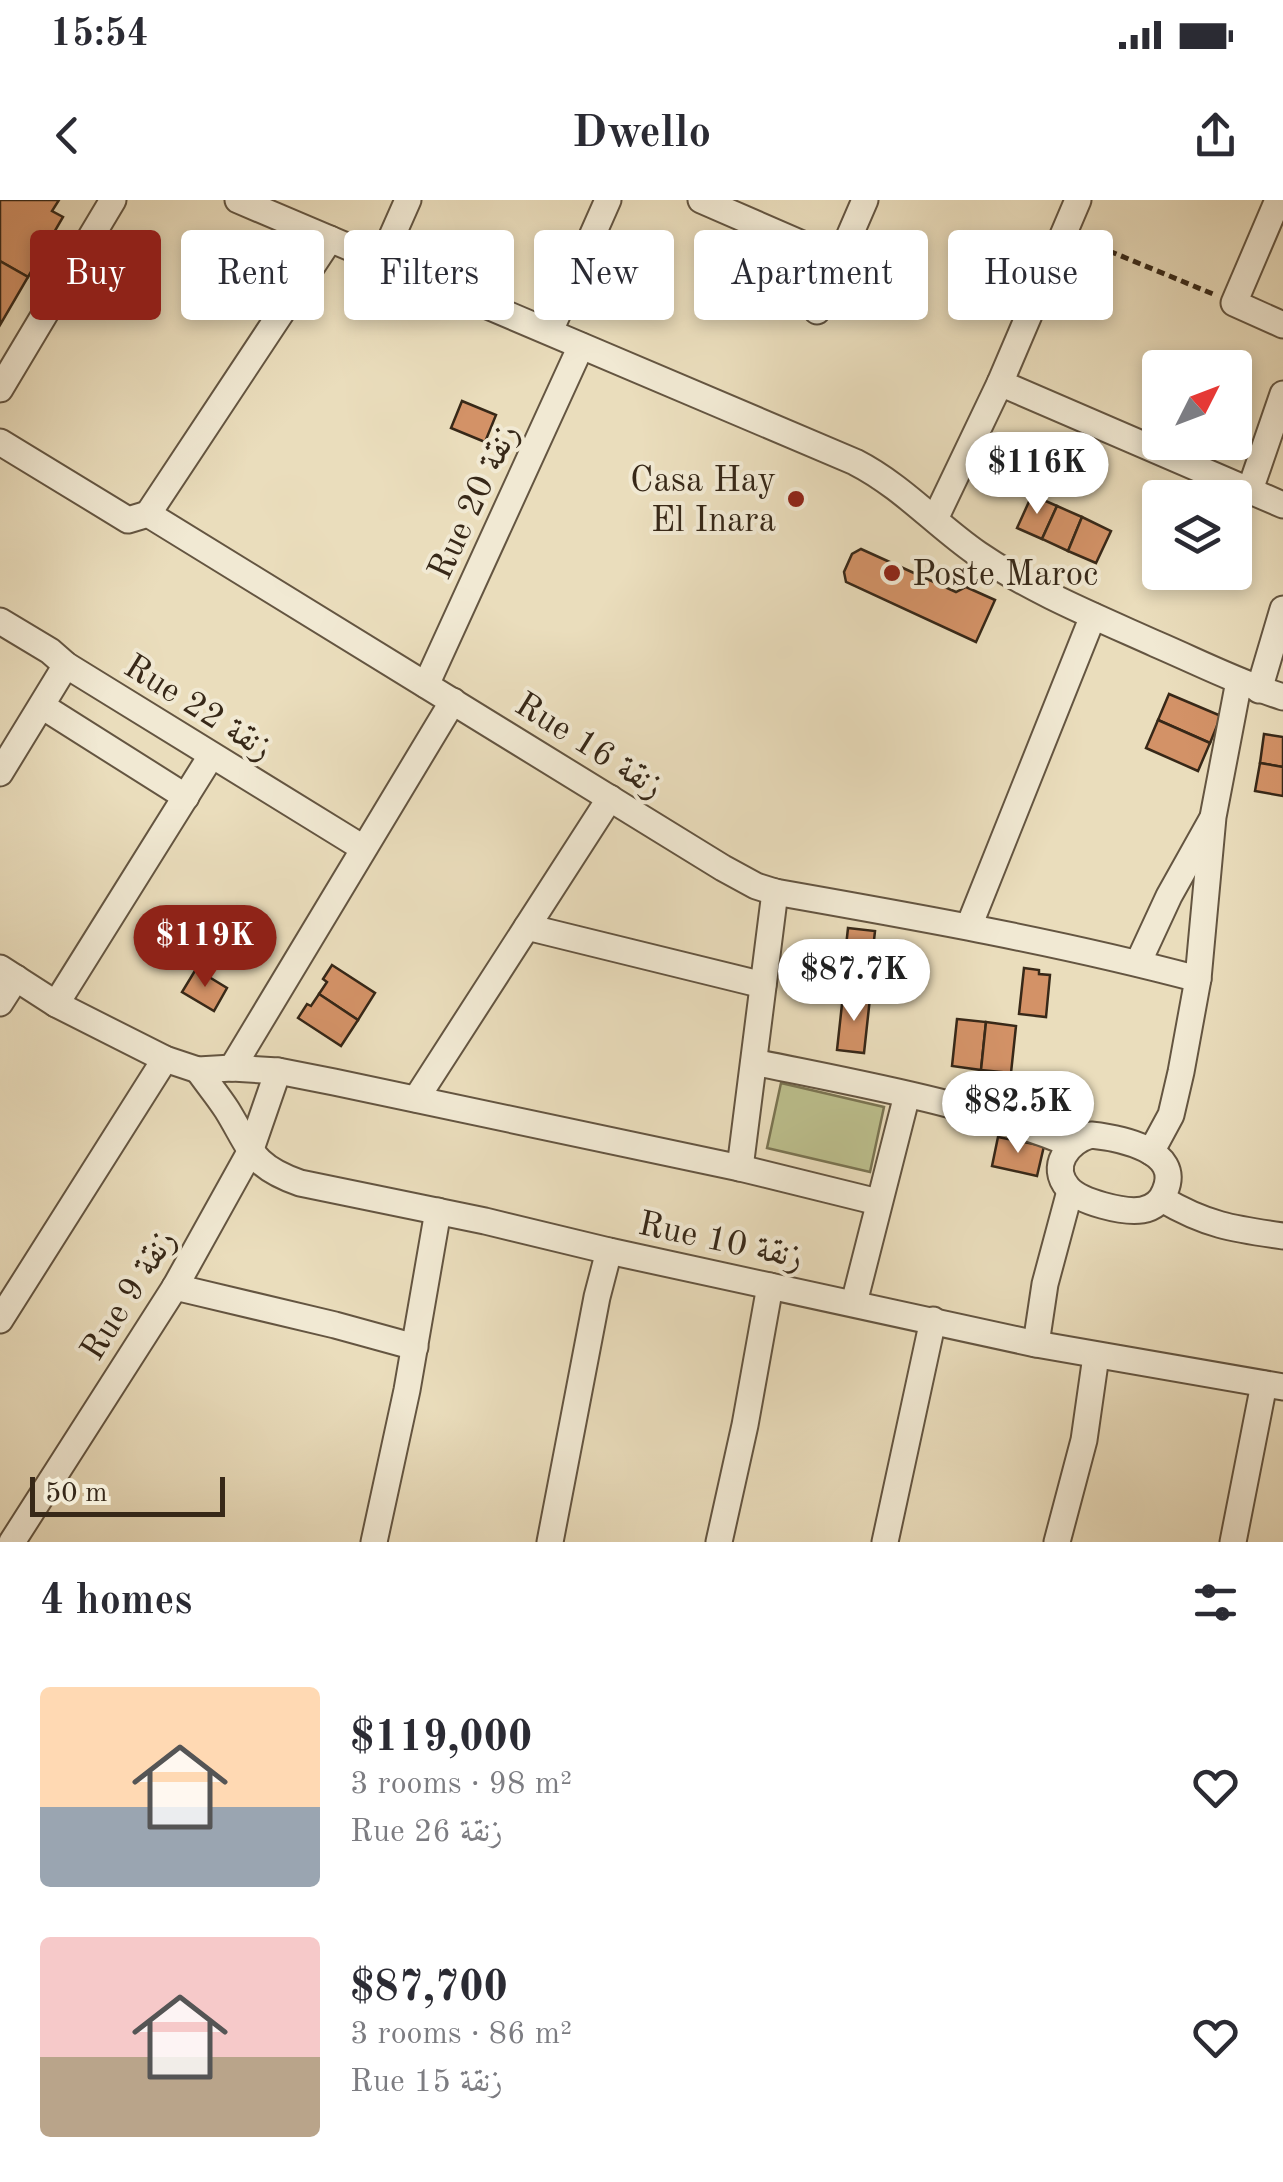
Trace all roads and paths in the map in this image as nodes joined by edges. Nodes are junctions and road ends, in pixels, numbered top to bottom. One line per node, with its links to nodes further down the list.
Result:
1 (113, 200): 23 (street)
2 (238, 200): 13 (street)
3 (408, 200): 9 (street)
4 (608, 200): 20 (street)
5 (700, 200): 10 (street)
6 (865, 200): 11 (street)
7 (1078, 200): 12 (street)
8 (1278, 200): 16 (street)
9 (394, 230)
10 (770, 230)
11 (852, 230)
12 (1066, 230)
13 (330, 239): 14 (street); 30 (street)
14 (344, 245)
15 (1113, 252): 16 (path)
16 (1234, 303): 19 (street)
17 (514, 316): 20 (street)
18 (1027, 320): 22 (street)
19 (1283, 325)
20 (550, 331): 21 (street)
21 (581, 346): 31 (street); 36 (street, Rue 20 زنقة)
22 (1000, 383): 26 (street); 31 (street)
23 (0, 389)
24 (1283, 394): 27 (street)
25 (0, 442): 30 (street, Rue 16 زنقة)
26 (1227, 480)
27 (1252, 484)
28 (1252, 491): 29 (street)
29 (1283, 504)
30 (148, 514): 36 (street, Rue 16 زنقة)
31 (936, 520): 33 (street)
32 (1283, 609): 37 (street)
33 (1093, 616): 37 (street); 47 (street)
34 (0, 621): 35 (street, Rue 22 زنقة)
35 (66, 665): 39 (street); 40 (street, Rue 22 زنقة)
36 (426, 685): 38 (street, Rue 16 زنقة)
37 (1260, 689): 44 (street)
38 (453, 701): 43 (street, Rue 16 زنقة); 45 (street)
39 (42, 706): 41 (street); 42 (street)
40 (211, 756): 42 (street); 45 (street, Rue 22 زنقة)
41 (0, 773)
42 (186, 796): 54 (street)
43 (610, 798): 46 (street, Rue 16 زنقة); 48 (street)
44 (1213, 817): 49 (street); 51 (street)
45 (363, 848): 57 (street)
46 (775, 892): 47 (street, Rue 16 زنقة); 52 (street)
47 (969, 926): 49 (street, Rue 16 زنقة)
48 (526, 927): 52 (street); 61 (street)
49 (1138, 963): 51 (street, Rue 16 زنقة)
50 (8, 973): 53 (street); 54 (street)
51 (1198, 979): 64 (street)
52 (763, 985): 56 (street)
53 (0, 1004)
54 (56, 1004): 55 (street)
55 (165, 1059): 58 (street); 75 (street)
56 (754, 1062): 60 (street); 65 (street)
57 (232, 1068): 58 (street); 59 (street)
58 (198, 1070): 63 (street, Rue 10 زنقة)
59 (278, 1071): 61 (street); 63 (street, Rue 9 زنقة)
60 (907, 1095): 62 (street); 68 (street)
61 (416, 1099): 65 (street)
62 (1072, 1144): 64 (street); 66 (street)
63 (250, 1152): 69 (street, Rue 10 زنقة); 73 (street, Rue 9 زنقة)
64 (1152, 1152): 67 (street)
65 (740, 1168): 68 (street)
66 (1070, 1191): 67 (street); 77 (street)
67 (1162, 1199): 70 (street)
68 (878, 1202): 74 (street)
69 (438, 1211): 71 (street, Rue 10 زنقة); 78 (street)
70 (1283, 1236)
71 (609, 1251): 72 (street, Rue 10 زنقة); 83 (street)
72 (770, 1286): 74 (street, Rue 10 زنقة); 84 (street)
73 (175, 1287): 78 (street); 81 (street, Rue 9 زنقة)
74 (854, 1304): 76 (street, Rue 10 زنقة)
75 (0, 1320)
76 (933, 1320): 77 (street, Rue 10 زنقة); 85 (street)
77 (1036, 1344): 79 (street, Rue 10 زنقة)
78 (414, 1347): 82 (street)
79 (1096, 1356): 80 (street, Rue 10 زنقة); 86 (street)
80 (1274, 1385): 87 (street)
81 (12, 1542)
82 (374, 1542)
83 (550, 1542)
84 (719, 1542)
85 (884, 1542)
86 (1057, 1542)
87 (1232, 1542)

